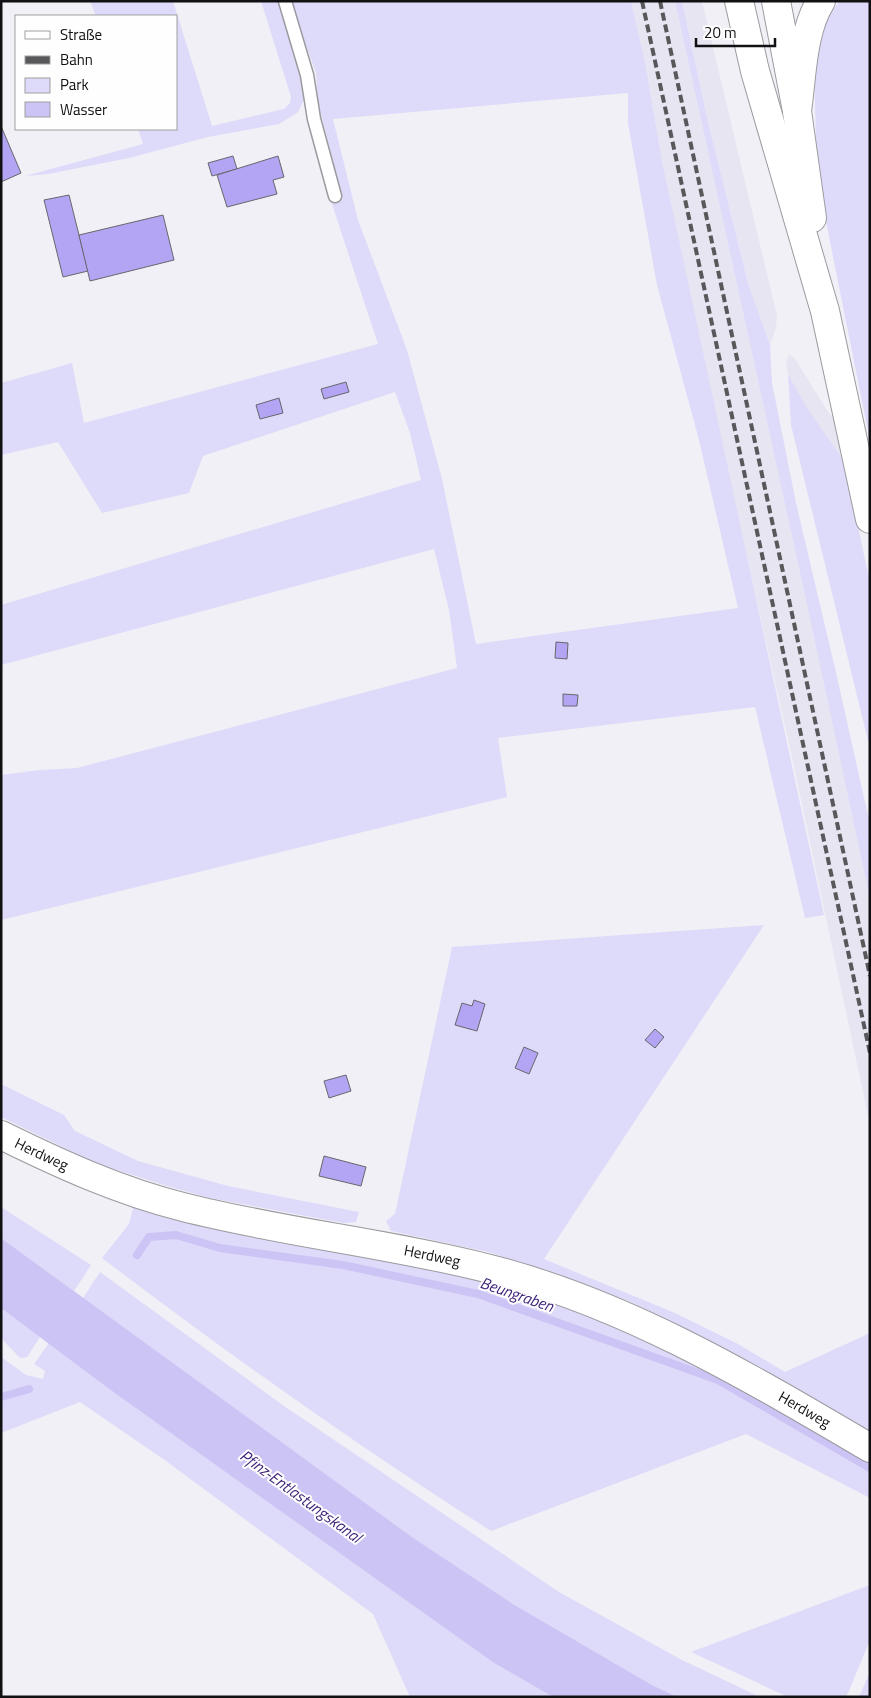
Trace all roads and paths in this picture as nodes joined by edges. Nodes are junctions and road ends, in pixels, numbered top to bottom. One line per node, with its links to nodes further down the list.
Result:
1 (285, 1): 6 (lane)
2 (739, 1): 7 (main road)
3 (776, 1): 5 (main road)
4 (821, 1): 5 (main road)
5 (798, 111): 7 (main road)
6 (335, 196)
7 (825, 311): 8 (main road)
8 (870, 519)
9 (1, 1135): 10 (main road, Herdweg)
10 (870, 1448)

